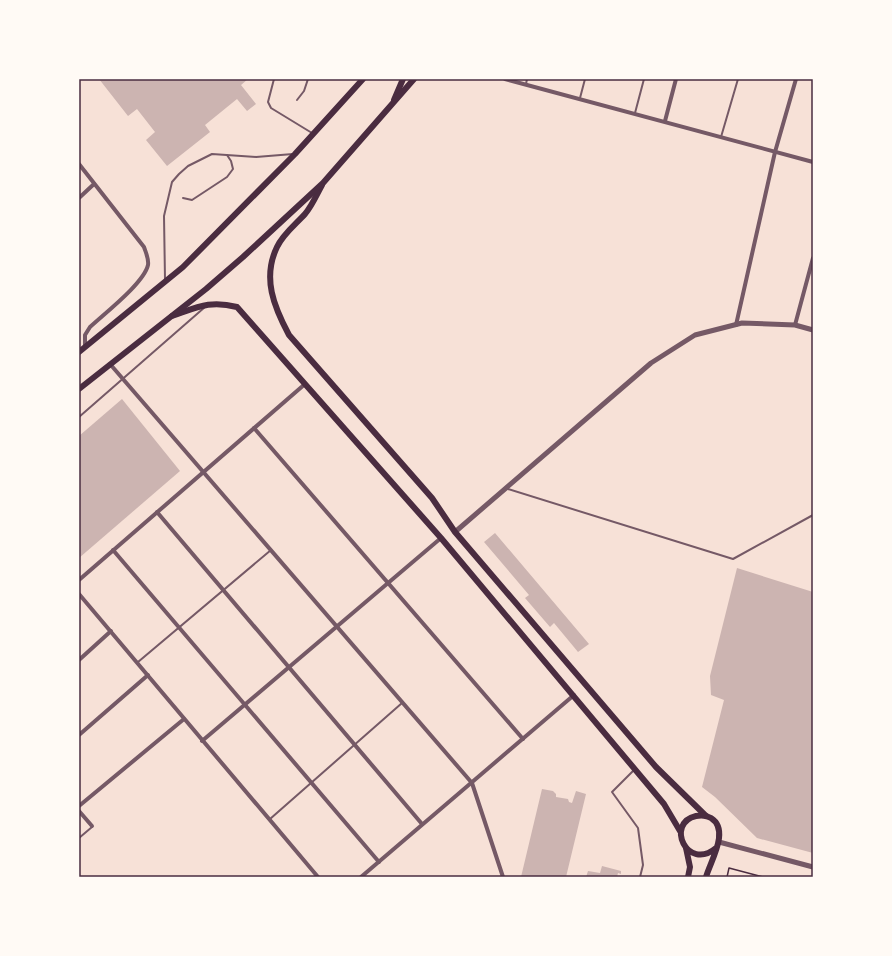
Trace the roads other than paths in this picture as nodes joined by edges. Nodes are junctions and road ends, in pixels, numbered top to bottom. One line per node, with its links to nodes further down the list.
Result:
1 (274, 79): 19 (lane)
2 (308, 79): 15 (lane)
3 (362, 79): 19 (main road)
4 (403, 79): 16 (main road)
5 (414, 79): 16 (main road)
6 (505, 79): 13 (street)
7 (527, 79): 13 (lane)
8 (585, 79): 14 (lane)
9 (644, 79): 17 (lane)
10 (676, 79): 18 (street)
11 (738, 79): 20 (lane)
12 (796, 79): 21 (street)
13 (526, 84): 14 (street)
14 (580, 98): 17 (street)
15 (297, 100)
16 (392, 105): 26 (main road)
17 (635, 113): 18 (street)
18 (665, 121): 20 (street)
19 (313, 134): 22 (main road)
20 (721, 137): 21 (street)
21 (775, 152): 24 (street); 34 (street)
22 (295, 154): 23 (lane); 31 (main road)
23 (227, 155): 29 (lane); 31 (lane)
24 (813, 162)
25 (79, 164): 27 (street)
26 (323, 183): 33 (main road); 49 (main road)
27 (94, 184): 28 (street); 37 (street)
28 (79, 198)
29 (183, 198)
30 (813, 258): 35 (street)
31 (165, 283): 37 (main road)
32 (209, 303): 33 (main road); 40 (lane); 41 (main road)
33 (171, 317): 39 (main road)
34 (736, 325): 35 (street); 46 (street)
35 (795, 325): 36 (street)
36 (813, 330)
37 (85, 348): 38 (main road)
38 (79, 352)
39 (110, 364): 40 (street); 42 (main road)
40 (123, 380): 43 (lane); 45 (street)
41 (305, 384): 44 (street); 50 (main road)
42 (79, 389)
43 (79, 417)
44 (254, 428): 45 (street); 54 (street)
45 (204, 472): 47 (street); 52 (street)
46 (506, 488): 48 (lane); 49 (street)
47 (157, 512): 51 (street); 55 (street)
48 (813, 515)
49 (455, 532): 77 (main road)
50 (441, 538): 54 (street); 64 (main road)
51 (113, 550): 53 (street); 58 (street)
52 (272, 550): 55 (lane); 57 (street)
53 (79, 580)
54 (389, 583): 57 (street); 69 (street)
55 (223, 590): 58 (lane); 62 (street)
56 (79, 594): 59 (street)
57 (337, 626): 62 (street); 65 (street)
58 (179, 627): 61 (lane); 66 (street)
59 (111, 632): 60 (street); 61 (street)
60 (79, 660)
61 (138, 662): 63 (street)
62 (289, 667): 66 (street); 71 (street)
63 (148, 675): 67 (street); 68 (street)
64 (574, 695): 69 (street); 72 (main road)
65 (403, 702): 71 (lane); 74 (street)
66 (245, 705): 70 (street); 73 (street)
67 (184, 719): 70 (street); 75 (street)
68 (79, 735)
69 (523, 739): 74 (street)
70 (202, 741): 78 (street)
71 (355, 745): 73 (lane); 79 (street)
72 (635, 769): 81 (main road); 90 (lane)
73 (311, 782): 78 (lane); 85 (street)
74 (472, 783): 79 (street); 89 (street)
75 (79, 806)
76 (79, 811): 80 (street)
77 (706, 816): 81 (main road); 83 (main road)
78 (269, 820): 87 (street)
79 (422, 824): 85 (street)
80 (92, 826): 82 (lane)
81 (680, 830): 84 (main road)
82 (79, 838)
83 (717, 845): 84 (main road); 86 (street); 92 (main road)
84 (686, 848): 91 (main road)
85 (379, 862): 88 (street)
86 (813, 866)
87 (318, 877)
88 (361, 877)
89 (503, 877)
90 (640, 877)
91 (688, 877)
92 (706, 877)

